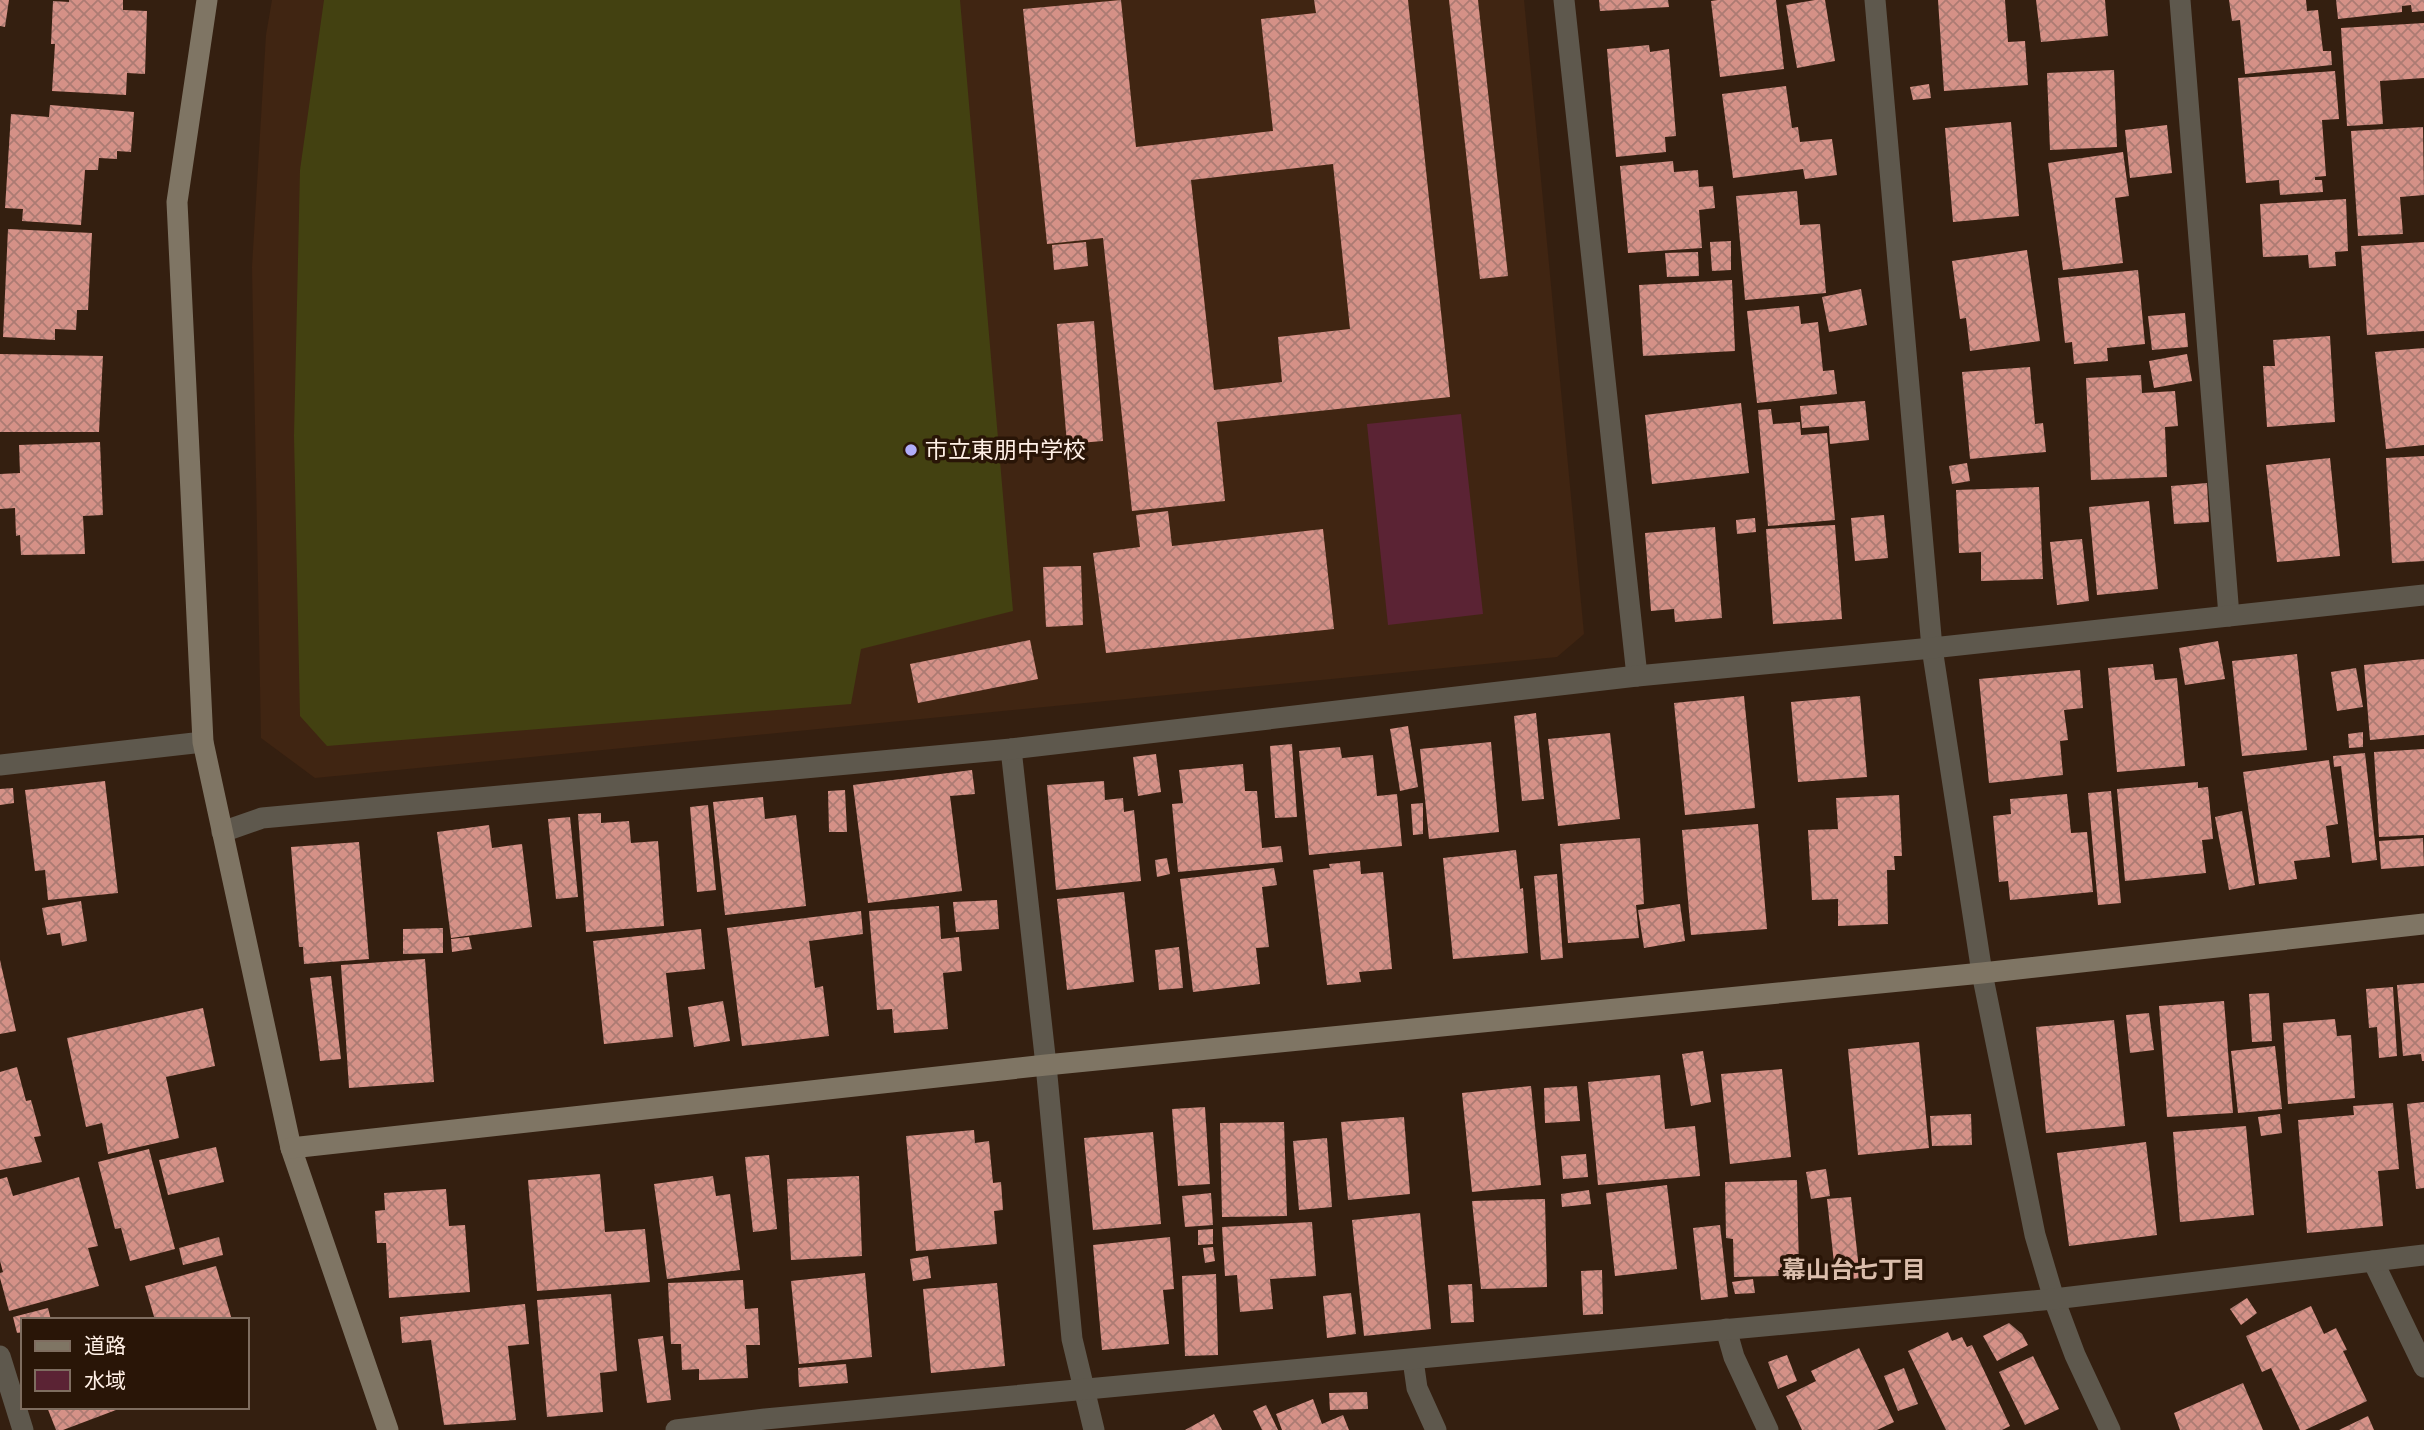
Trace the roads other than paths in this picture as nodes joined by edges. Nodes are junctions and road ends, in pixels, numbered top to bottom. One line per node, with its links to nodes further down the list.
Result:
1 (207, 0): 9 (street)
2 (1563, 0): 8 (street)
3 (1875, 0): 7 (street)
4 (2180, 0): 6 (street)
5 (2424, 595): 6 (street)
6 (2229, 615): 7 (street)
7 (1932, 648): 8 (street); 14 (street)
8 (1637, 676): 10 (street)
9 (203, 742): 11 (street); 12 (street)
10 (1011, 749): 12 (street); 15 (street)
11 (0, 765)
12 (222, 832): 16 (street)
13 (2424, 924): 14 (street)
14 (1982, 974): 15 (street); 19 (street)
15 (1046, 1065): 16 (street); 24 (street)
16 (291, 1148): 27 (street)
17 (2424, 1255): 18 (street)
18 (2373, 1261): 19 (street); 23 (street)
19 (2054, 1299): 20 (street); 32 (street)
20 (1726, 1329): 22 (street); 31 (street)
21 (0, 1356): 26 (street)
22 (1413, 1360): 24 (street); 30 (street)
23 (2424, 1367)
24 (1083, 1390): 25 (street); 29 (street)
25 (768, 1425): 28 (street)
26 (23, 1430)
27 (388, 1430)
28 (676, 1430)
29 (1094, 1430)
30 (1437, 1430)
31 (1768, 1430)
32 (2110, 1430)

